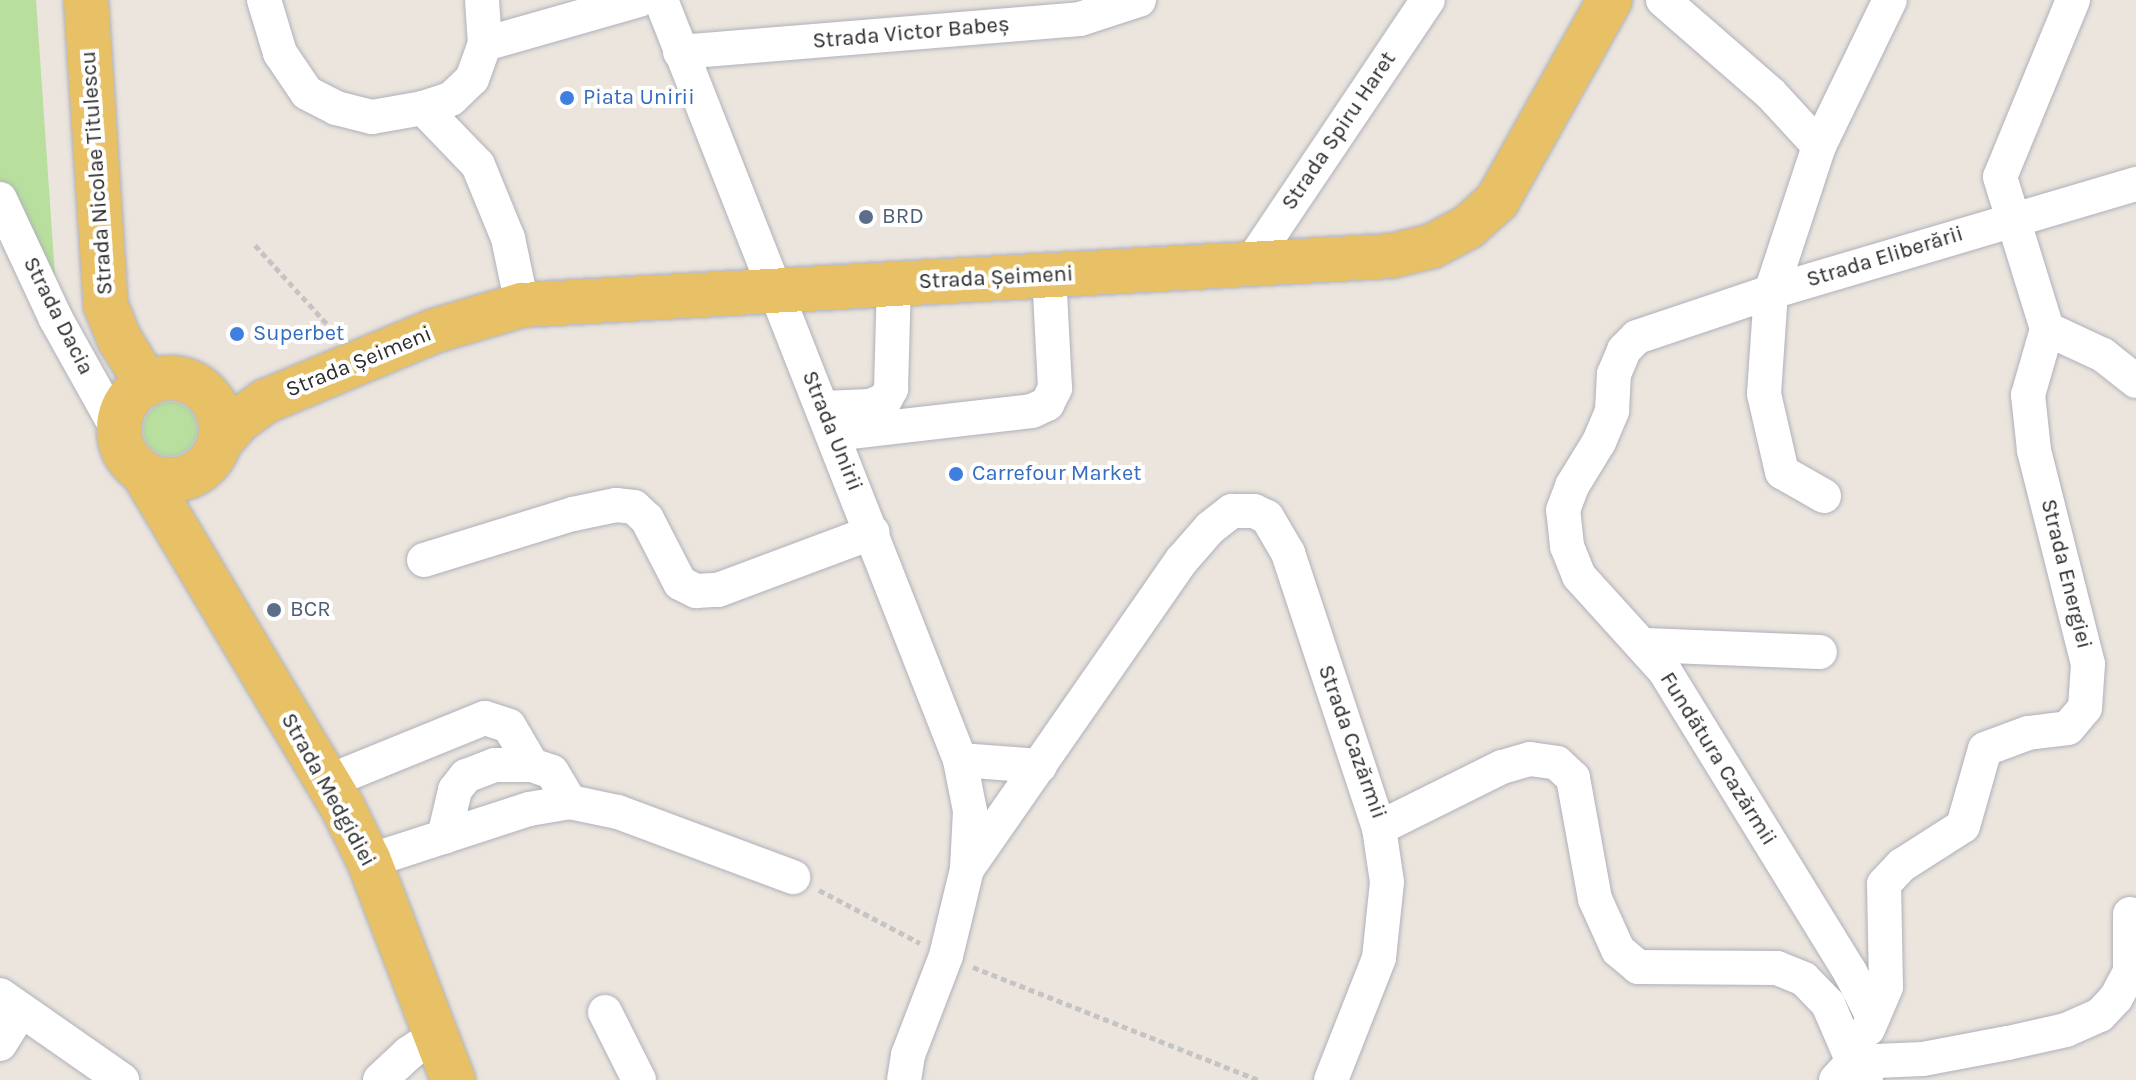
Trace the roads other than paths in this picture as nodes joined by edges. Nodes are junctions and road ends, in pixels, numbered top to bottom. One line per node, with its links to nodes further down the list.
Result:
1 (86, 0): 28 (main road, Strada Nicolae Titulescu)
2 (264, 0): 14 (street)
3 (482, 0): 12 (street)
4 (639, 0): 12 (street)
5 (661, 0): 13 (street, Strada Unirii)
6 (1139, 0): 13 (street, Strada Victor Babeș)
7 (1428, 0): 19 (street, Strada Spiru Haret)
8 (1610, 0): 19 (main road, Strada Șeimeni)
9 (1663, 0): 15 (street)
10 (1890, 0): 15 (street)
11 (2073, 0): 18 (street)
12 (485, 44): 14 (street)
13 (680, 52): 22 (street, Strada Unirii)
14 (423, 108): 24 (street)
15 (1819, 146): 23 (street)
16 (2136, 184): 18 (street, Strada Eliberării)
17 (0, 199): 32 (street, Strada Dacia)
18 (2013, 218): 23 (street, Strada Eliberării); 25 (street)
19 (1251, 263): 20 (main road, Strada Șeimeni)
20 (1049, 275): 21 (main road, Strada Șeimeni); 31 (street)
21 (894, 284): 22 (main road, Strada Șeimeni); 31 (street)
22 (776, 291): 24 (main road, Strada Șeimeni); 31 (street, Strada Unirii)
23 (1771, 292): 26 (street, Strada Eliberării); 35 (street)
24 (522, 305): 30 (main road, Strada Șeimeni)
25 (2047, 329): 27 (street); 56 (street, Strada Energiei)
26 (1637, 337): 39 (street, Fundătura Cazărmii)
27 (2136, 381)
28 (147, 384): 29 (main road); 32 (main road)
29 (203, 389): 30 (main road, Strada Șeimeni); 33 (main road)
30 (266, 401): 33 (main road, Strada Șeimeni)
31 (828, 421): 36 (street, Strada Unirii)
32 (119, 432): 34 (main road)
33 (214, 454): 34 (main road); 37 (main road)
34 (144, 474): 37 (main road, Strada Medgidiei)
35 (1824, 496)
36 (873, 532): 38 (street); 42 (street, Strada Unirii)
37 (194, 558): 46 (main road, Strada Medgidiei)
38 (424, 560)
39 (1644, 645): 40 (street); 56 (street, Fundătura Cazărmii)
40 (1820, 652)
41 (439, 737): 43 (street); 45 (street); 46 (street)
42 (960, 760): 44 (street); 51 (street, Strada Unirii)
43 (532, 765): 45 (street); 47 (street)
44 (1040, 766): 48 (street, Strada Cazărmii); 51 (street, Strada Cazărmii)
45 (466, 776): 49 (street)
46 (327, 782): 50 (main road, Strada Medgidiei)
47 (570, 802): 49 (street); 52 (street)
48 (1379, 828): 59 (street, Strada Cazărmii); 65 (street)
49 (444, 837): 50 (street)
50 (369, 861): 57 (main road, Strada Medgidiei)
51 (967, 869): 64 (street)
52 (793, 877)
53 (2130, 914): 59 (street)
54 (10, 1002): 58 (street); 60 (street)
55 (605, 1012): 63 (street)
56 (1873, 1017): 59 (street, Strada Energiei)
57 (436, 1035): 61 (street); 62 (main road, Strada Medgidiei)
58 (0, 1044)
59 (1852, 1074)
60 (122, 1080)
61 (380, 1080)
62 (453, 1080)
63 (639, 1080)
64 (904, 1080)
65 (1331, 1080)

